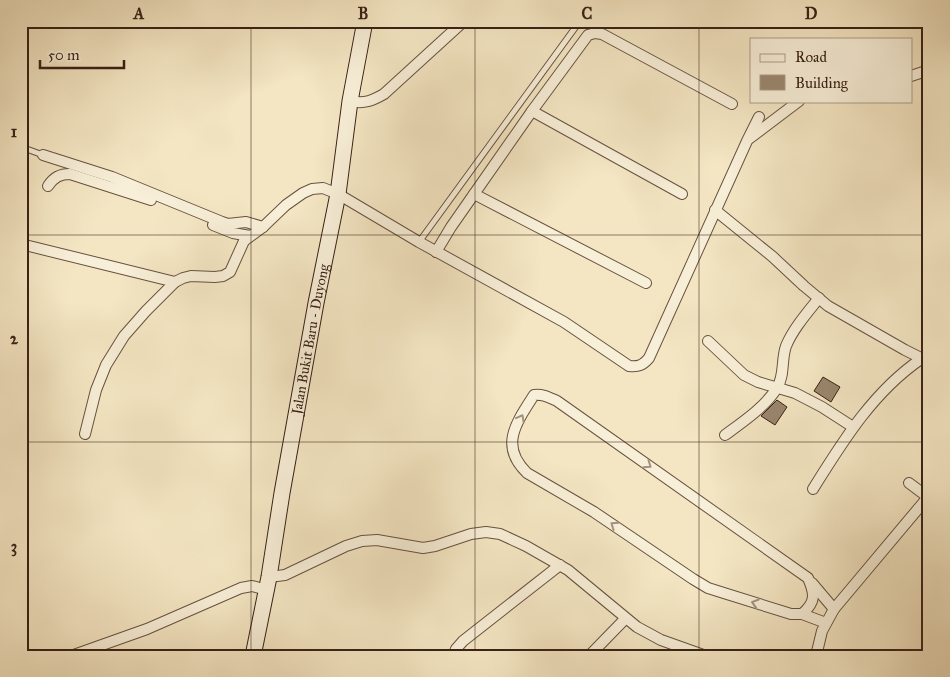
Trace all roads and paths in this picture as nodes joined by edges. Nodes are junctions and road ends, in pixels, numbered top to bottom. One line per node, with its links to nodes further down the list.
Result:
1 (365, 21): 6 (main road, Jalan Bukit Baru - Duyong)
2 (464, 21): 6 (street)
3 (580, 21): 21 (lane)
4 (929, 70): 5 (street)
5 (912, 76)
6 (350, 101): 15 (main road, Jalan Bukit Baru - Duyong)
7 (798, 102): 11 (street)
8 (732, 104): 9 (street)
9 (532, 111): 16 (street); 17 (street)
10 (759, 117): 11 (street)
11 (747, 141): 18 (street)
12 (21, 147): 13 (lane)
13 (43, 155): 19 (street)
14 (48, 186): 20 (street)
15 (338, 194): 19 (street); 21 (street); 38 (main road, Jalan Bukit Baru - Duyong)
16 (474, 194): 23 (street); 25 (street)
17 (682, 194)
18 (716, 210): 23 (street); 26 (street)
19 (263, 227): 20 (street)
20 (250, 236): 24 (street)
21 (419, 242): 23 (street)
22 (21, 244): 24 (street)
23 (436, 252)
24 (175, 282): 31 (street)
25 (646, 282)
26 (819, 298): 28 (street); 29 (street)
27 (708, 341): 29 (street)
28 (925, 361): 30 (street)
29 (777, 388): 30 (street); 32 (street)
30 (853, 427): 34 (street)
31 (85, 434)
32 (725, 435)
33 (909, 483): 35 (street)
34 (813, 489)
35 (928, 497): 39 (street)
36 (560, 565): 38 (street); 41 (street); 45 (street)
37 (808, 578): 39 (street); 40 (street); 40 (street, one-way to 37)
38 (268, 583): 43 (street); 44 (main road, Jalan Bukit Baru - Duyong)
39 (834, 608): 42 (street)
40 (802, 614): 42 (street)
41 (625, 619): 46 (street); 47 (street)
42 (826, 623): 48 (street)
43 (71, 656)
44 (253, 656)
45 (453, 656)
46 (589, 656)
47 (706, 656)
48 (816, 656)

